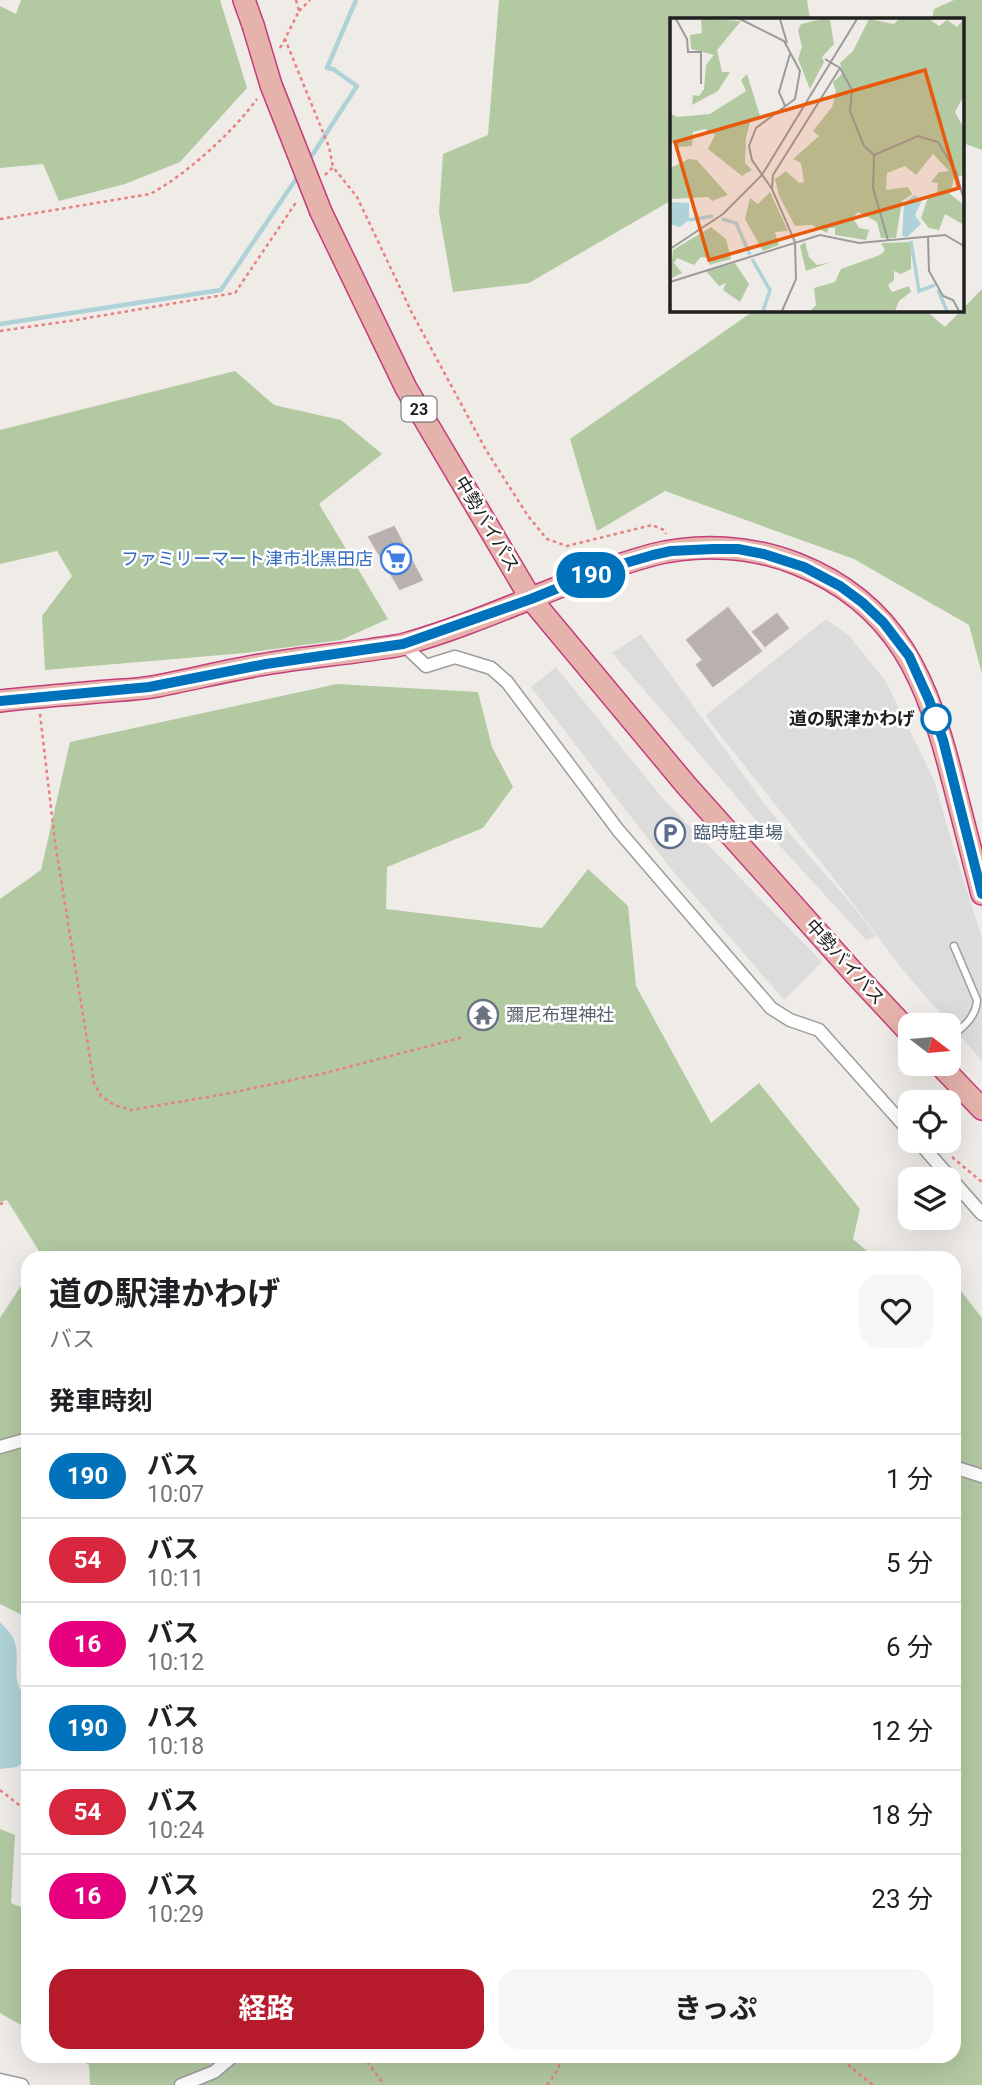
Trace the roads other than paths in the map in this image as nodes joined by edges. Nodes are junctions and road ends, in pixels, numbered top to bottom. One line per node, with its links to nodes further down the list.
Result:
1 (244, 0): 2 (highway, 中勢バイパス / 23, bridge)
2 (531, 599): 3 (highway); 5 (highway); 7 (highway, 中勢バイパス / 23)
3 (403, 644): 4 (highway); 11 (street)
4 (0, 701)
5 (982, 894)
6 (954, 946): 8 (lane)
7 (898, 1020)
8 (961, 1028)
9 (950, 1076): 10 (highway)
10 (982, 1109)
11 (898, 1119)
12 (929, 1153): 13 (street)
13 (982, 1214)
14 (21, 1441): 15 (street)
15 (0, 1447)
16 (961, 1469): 17 (street)
17 (982, 1476)
18 (225, 2063): 21 (street)
19 (0, 2080): 20 (street)
20 (22, 2085)
21 (181, 2085)

